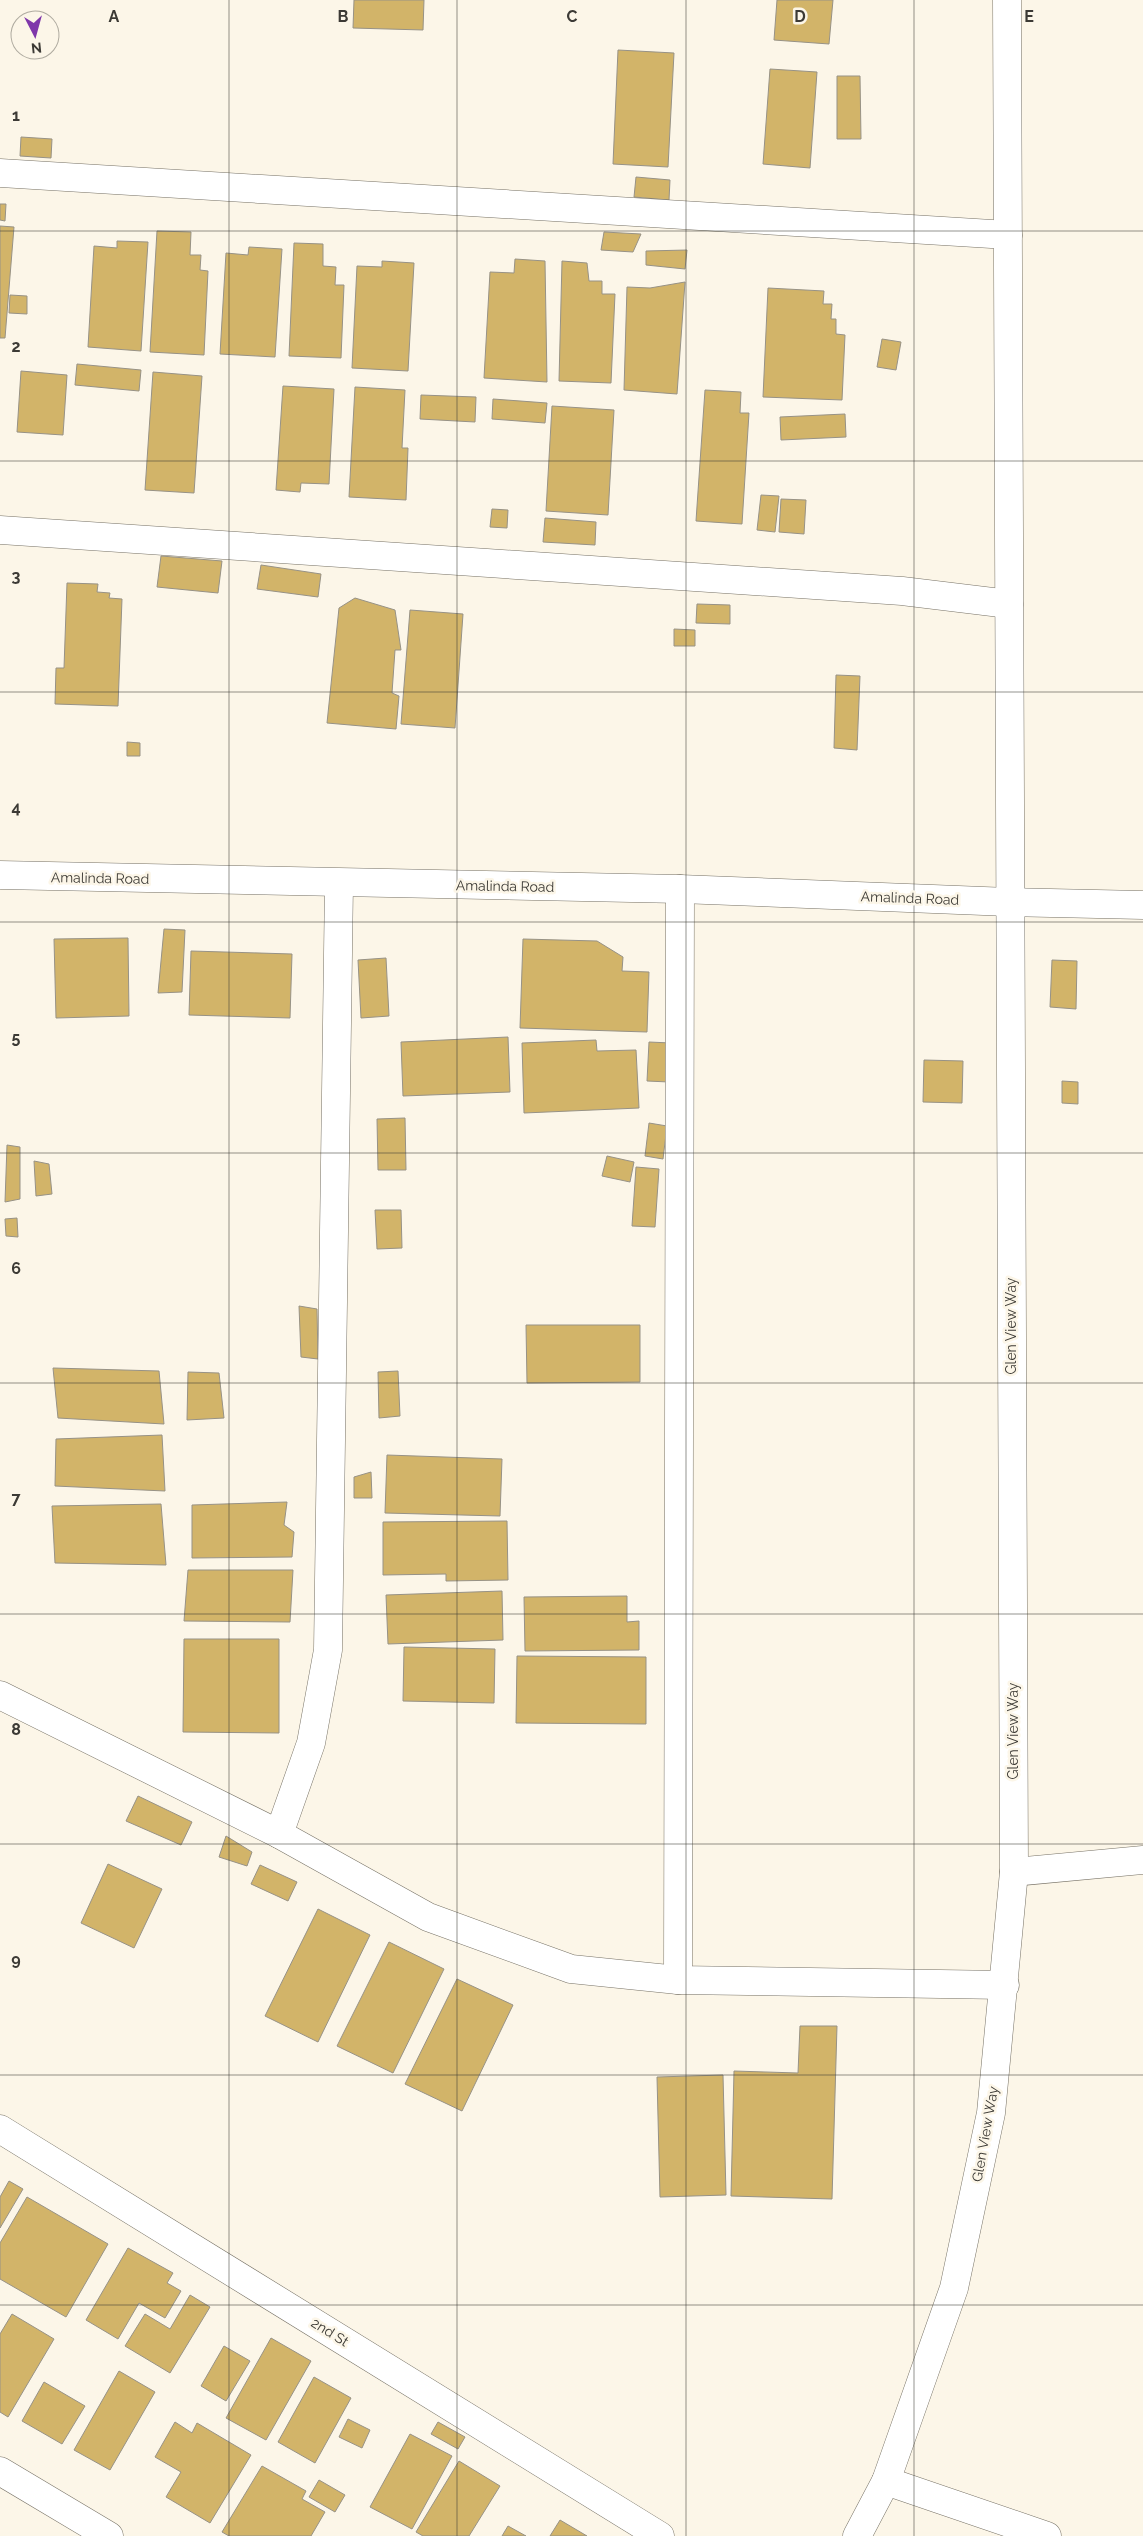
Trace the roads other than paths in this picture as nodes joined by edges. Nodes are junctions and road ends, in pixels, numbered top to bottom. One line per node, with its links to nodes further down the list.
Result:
1 (1007, 0): 3 (street, Glen View Way)
2 (0, 173): 3 (street)
3 (1008, 235): 5 (street, Glen View Way)
4 (0, 530): 5 (street)
5 (1009, 604): 10 (street, Glen View Way)
6 (0, 875): 7 (street); 8 (street, Amalinda Road)
7 (0, 884)
8 (339, 884): 9 (street, Amalinda Road); 13 (street)
9 (680, 889): 10 (street, Amalinda Road); 16 (street)
10 (1010, 902): 11 (street, Amalinda Road); 15 (street, Glen View Way)
11 (1143, 905)
12 (0, 1695): 13 (street)
13 (279, 1834): 16 (street)
14 (1143, 1860): 15 (street)
15 (1014, 1872): 17 (street, Glen View Way)
16 (678, 1980): 17 (street)
17 (1005, 1985): 20 (street, Glen View Way)
18 (0, 2129): 22 (street, 2nd St)
19 (0, 2471): 21 (street)
20 (886, 2481): 23 (street, Glen View Way); 24 (street)
21 (109, 2536)
22 (660, 2536)
23 (857, 2536)
24 (1046, 2536)

